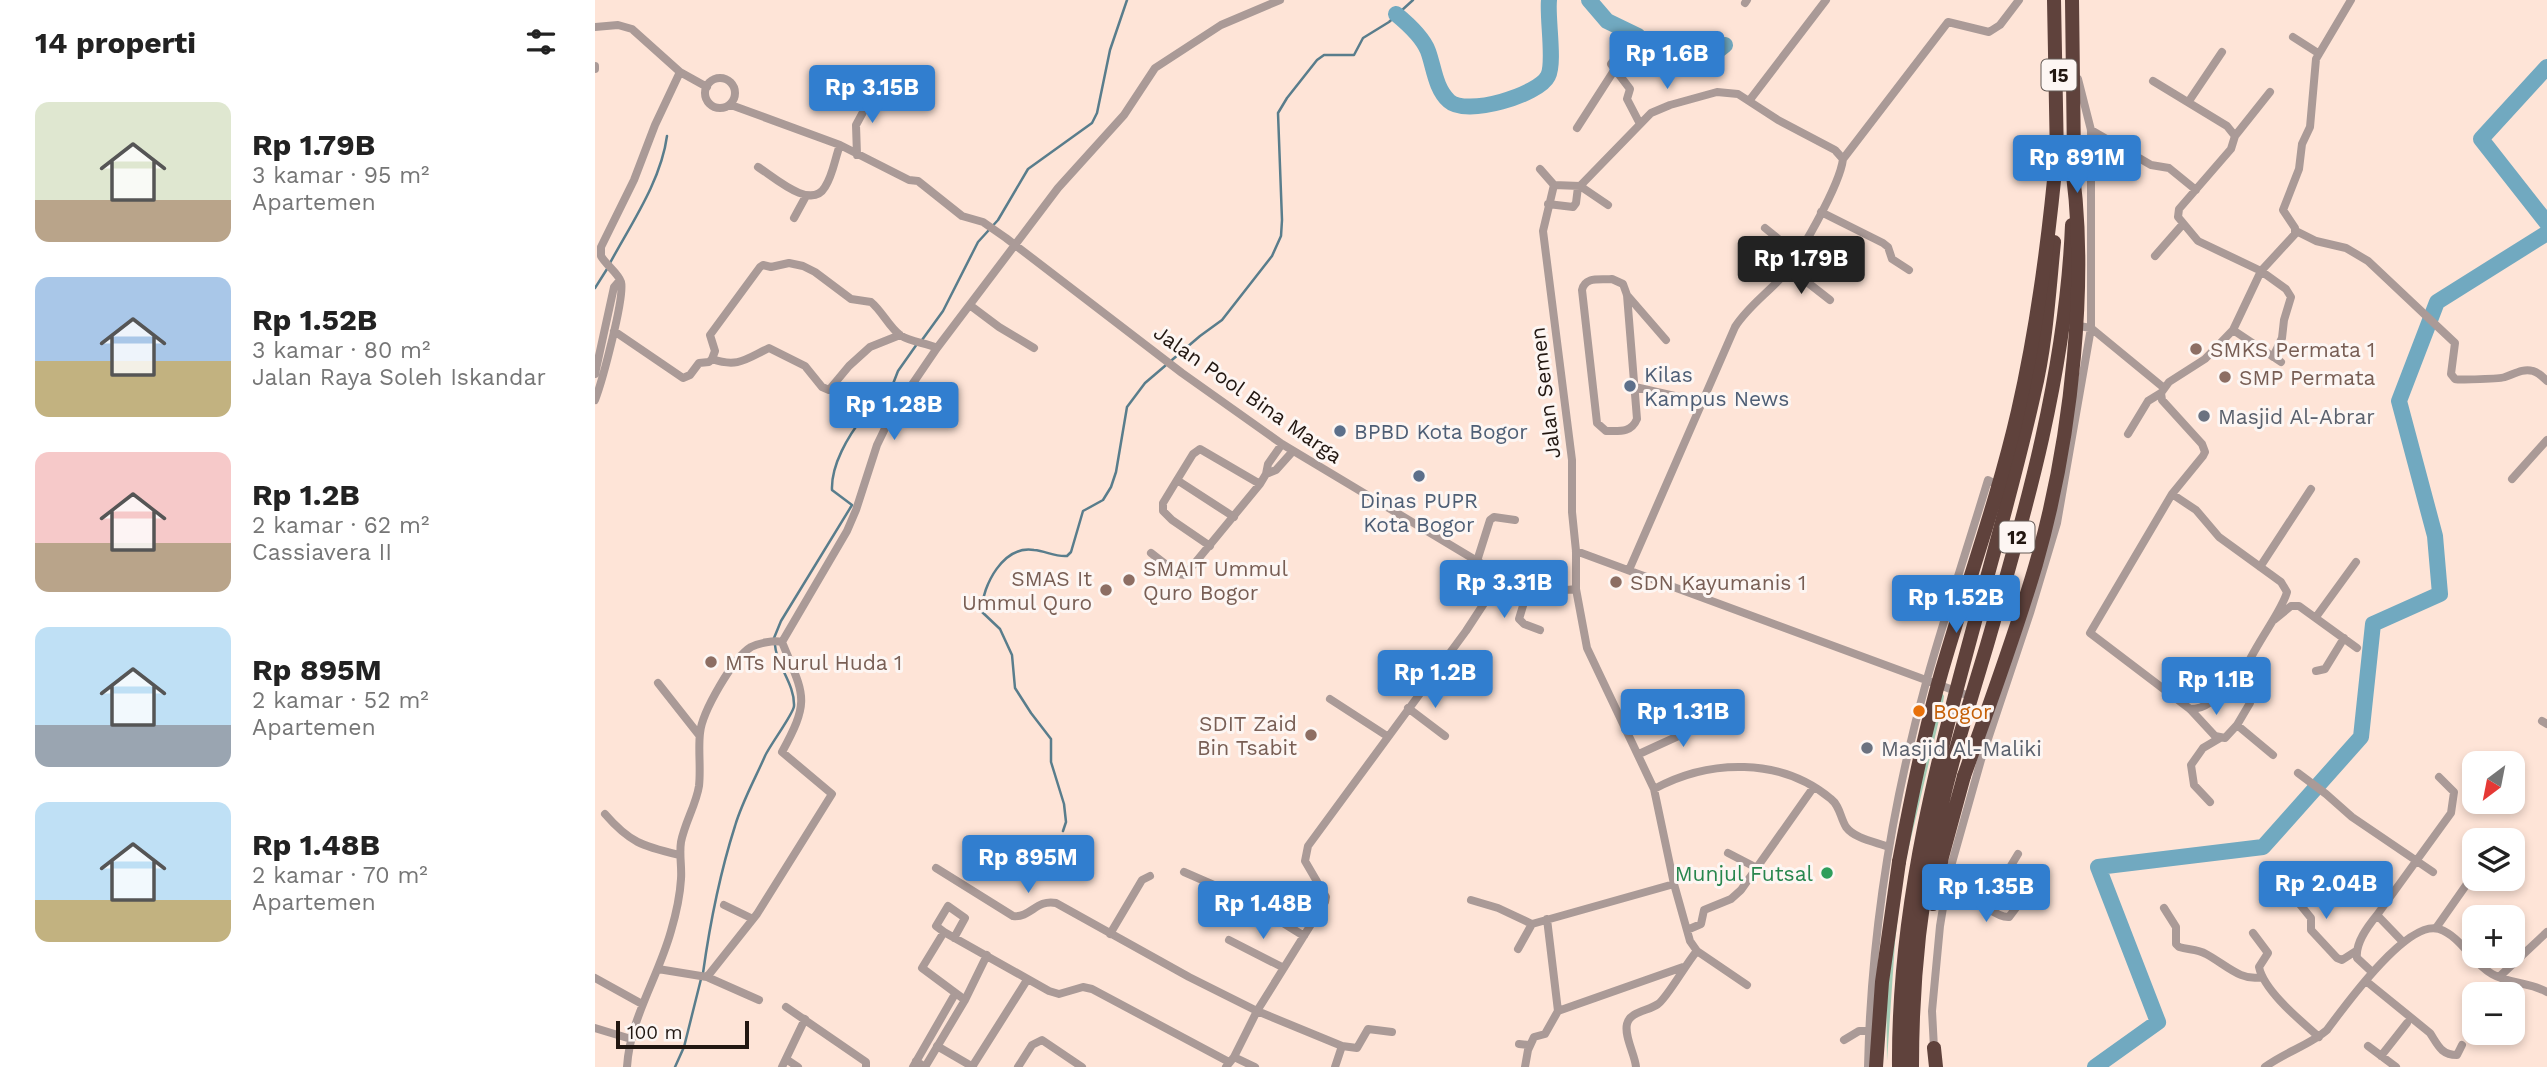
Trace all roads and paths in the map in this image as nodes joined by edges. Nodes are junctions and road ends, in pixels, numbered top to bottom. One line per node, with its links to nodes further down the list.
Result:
1 (1280, 0): 46 (street)
2 (1826, 0): 20 (street)
3 (2019, 0): 30 (street)
4 (2056, 0): 28 (highway, 15); 44 (highway, 12)
5 (2066, 0): 28 (highway, 15)
6 (2072, 0): 13 (highway, 12)
7 (2351, 0): 12 (street)
8 (595, 27): 15 (street)
9 (2293, 37): 12 (street)
10 (1631, 38): 14 (street)
11 (2222, 52): 21 (street)
12 (2318, 53): 43 (street)
13 (2073, 61): 25 (street); 45 (highway, 12)
14 (1615, 69): 23 (street); 24 (street)
15 (680, 72): 18 (street); 52 (street)
16 (857, 76): 29 (street)
17 (2153, 81): 21 (street)
18 (707, 87): 22 (street); 22 (street)
19 (2270, 92): 26 (street)
20 (1749, 101): 23 (street); 30 (street)
21 (2189, 101): 26 (street)
22 (731, 105): 27 (street, Jalan Pool Bina Marga)
23 (1640, 124): 34 (street)
24 (1577, 128)
25 (2091, 130): 35 (street); 57 (street)
26 (2235, 136): 35 (street)
27 (839, 145): 29 (street, Jalan Pool Bina Marga); 36 (street)
28 (2063, 148): 211 (highway, bridge); 214 (highway, bridge)
29 (857, 155): 46 (street, Jalan Pool Bina Marga)
30 (1843, 159): 39 (street)
31 (758, 167): 36 (street)
32 (1540, 169): 33 (street)
33 (1554, 185): 34 (street); 37 (street, Jalan Semen)
34 (1579, 187): 37 (street); 38 (street)
35 (2196, 190): 41 (street)
36 (806, 196): 40 (street)
37 (1548, 204): 85 (street, Jalan Semen)
38 (1608, 205)
39 (1821, 212): 47 (street); 50 (street)
40 (794, 218)
41 (2183, 224): 48 (street); 51 (street)
42 (1765, 228): 47 (street)
43 (2296, 231): 51 (street); 66 (street)
44 (2055, 235): 45 (highway); 80 (highway, 12)
45 (2071, 237): 56 (highway, 12)
46 (1016, 245): 55 (street); 73 (street, Jalan Pool Bina Marga)
47 (1797, 254): 49 (street)
48 (2155, 256)
49 (1789, 268): 54 (street); 70 (street)
50 (1909, 270)
51 (2261, 271): 58 (street); 58 (street)
52 (620, 280): 59 (street); 65 (street)
53 (1627, 295): 61 (street); 67 (street); 67 (street)
54 (1830, 300)
55 (971, 306): 62 (street); 63 (street)
56 (2064, 323): 57 (street); 105 (highway, 12)
57 (2091, 328): 68 (street); 133 (street)
58 (2233, 330): 68 (street)
59 (614, 331): 64 (street); 69 (street)
60 (900, 335): 62 (street); 64 (street); 64 (street)
61 (1666, 340)
62 (937, 348): 98 (street)
63 (1034, 348)
64 (712, 359)
65 (595, 374)
66 (2547, 381)
67 (1635, 387): 70 (street)
68 (2162, 390): 71 (street); 81 (street)
69 (595, 400)
70 (1701, 402): 90 (street)
71 (2129, 434)
72 (2547, 440): 76 (street)
73 (1282, 444): 74 (street, Jalan Pool Bina Marga); 75 (street)
74 (1293, 451): 75 (street); 87 (street, Jalan Pool Bina Marga)
75 (1266, 474): 78 (street)
76 (2512, 479)
77 (1177, 480): 78 (street); 82 (street); 84 (street)
78 (1259, 484): 82 (street)
79 (2311, 489): 89 (street)
80 (2010, 491): 101 (street); 104 (highway, 12)
81 (2172, 494): 89 (street); 108 (street)
82 (1234, 517): 84 (street)
83 (1514, 520): 87 (street)
84 (1210, 545): 86 (street)
85 (1576, 551): 90 (street); 93 (street)
86 (1151, 552)
87 (1477, 561): 91 (street, Jalan Pool Bina Marga)
88 (2356, 562): 94 (street)
89 (2260, 567): 95 (street)
90 (1629, 570): 101 (street)
91 (1502, 576): 92 (street, Jalan Pool Bina Marga); 107 (street)
92 (1529, 586): 93 (street, Jalan Pool Bina Marga); 96 (street)
93 (1576, 589): 115 (street)
94 (2316, 617): 95 (street); 97 (street)
95 (2273, 621): 110 (street)
96 (1540, 629)
97 (2344, 638): 99 (street); 100 (street)
98 (780, 641): 111 (street); 143 (street)
99 (2357, 648)
100 (2316, 671)
101 (1927, 679): 104 (street); 123 (street)
102 (658, 683): 111 (street)
103 (2223, 688): 108 (street)
104 (1955, 690): 105 (street); 212 (highway, 12)
105 (1972, 697): 213 (highway, 12)
106 (1330, 699): 112 (street)
107 (1408, 708): 112 (street); 113 (street)
108 (2190, 709): 114 (street)
109 (1700, 720): 115 (street)
110 (2237, 725): 114 (street); 116 (street)
111 (699, 735): 126 (street)
112 (1387, 736): 152 (street)
113 (1445, 736)
114 (2220, 738): 121 (street)
115 (1639, 754): 120 (street)
116 (2273, 755)
117 (2298, 773): 127 (street)
118 (2439, 777): 127 (street)
119 (1814, 788): 120 (street); 123 (street); 128 (street)
120 (1654, 789): 134 (street)
121 (2210, 802)
122 (605, 814): 126 (street)
123 (1889, 847): 182 (street)
124 (1728, 853): 128 (street)
125 (2018, 854): 140 (street)
126 (679, 855): 162 (street)
127 (2416, 860): 130 (street); 142 (street)
128 (1755, 867): 147 (street)
129 (936, 868): 151 (street)
130 (2433, 872)
131 (1184, 873): 152 (street)
132 (1150, 876): 151 (street)
133 (1948, 877): 140 (street); 193 (street)
134 (1674, 884): 144 (street); 147 (street)
135 (2462, 891): 146 (street)
136 (1471, 900): 145 (street)
137 (2021, 901): 140 (street)
138 (2298, 902): 158 (street)
139 (724, 905): 143 (street)
140 (1986, 906)
141 (2164, 908): 165 (street)
142 (2377, 915): 155 (street); 158 (street)
143 (753, 919): 164 (street)
144 (1547, 919): 145 (street); 177 (street)
145 (1532, 924): 156 (street)
146 (2436, 928): 155 (street); 166 (street)
147 (1686, 930): 157 (street)
148 (944, 932): 153 (street); 153 (street); 172 (street)
149 (2547, 932): 166 (street)
150 (2253, 933): 165 (street)
151 (1110, 934): 178 (street)
152 (1304, 936): 161 (street)
153 (954, 938): 159 (street)
154 (1229, 940): 161 (street)
155 (2403, 942): 163 (street)
156 (1518, 949)
157 (1697, 951): 160 (street); 170 (street)
158 (2356, 951): 163 (street)
159 (987, 955): 168 (street); 174 (street)
160 (1683, 967): 177 (street); 209 (street)
161 (1284, 968): 178 (street)
162 (658, 969): 164 (street); 175 (street)
163 (2372, 972): 169 (street)
164 (703, 977): 173 (street)
165 (2262, 977): 184 (street)
166 (2499, 977): 171 (street)
167 (595, 978): 175 (street)
168 (1027, 980): 195 (street); 203 (street)
169 (2366, 981): 184 (street); 189 (street)
170 (1747, 985)
171 (2547, 992)
172 (955, 994): 174 (street); 198 (street)
173 (759, 1000)
174 (965, 1000): 190 (street)
175 (642, 1004): 185 (street)
176 (786, 1007): 179 (street)
177 (1558, 1011): 188 (street)
178 (1257, 1012): 191 (street); 195 (street)
179 (805, 1019): 196 (street); 201 (street)
180 (2407, 1023): 194 (street)
181 (595, 1028): 185 (street)
182 (1869, 1031): 186 (street); 210 (street)
183 (1392, 1032): 191 (street)
184 (2319, 1037): 216 (street)
185 (631, 1039): 199 (street)
186 (1843, 1040)
187 (1519, 1044): 188 (street)
188 (1529, 1045): 208 (street)
189 (2462, 1045)
190 (937, 1046): 202 (street); 203 (street)
191 (1342, 1046): 207 (street)
192 (2368, 1046): 194 (street)
193 (1934, 1048): 215 (highway)
194 (2381, 1056): 217 (street)
195 (1230, 1062): 206 (street)
196 (784, 1063): 200 (street)
197 (1069, 1063): 204 (street); 205 (street)
198 (914, 1064): 202 (street)
199 (627, 1067)
200 (798, 1067)
201 (866, 1067)
202 (925, 1067)
203 (973, 1067)
204 (1018, 1067)
205 (1082, 1067)
206 (1255, 1067)
207 (1335, 1067)
208 (1525, 1067)
209 (1636, 1067)
210 (1868, 1067)
211 (1876, 1067)
212 (1899, 1067)
213 (1912, 1067)
214 (1921, 1067)
215 (1936, 1067)
216 (2265, 1067)
217 (2396, 1067)

